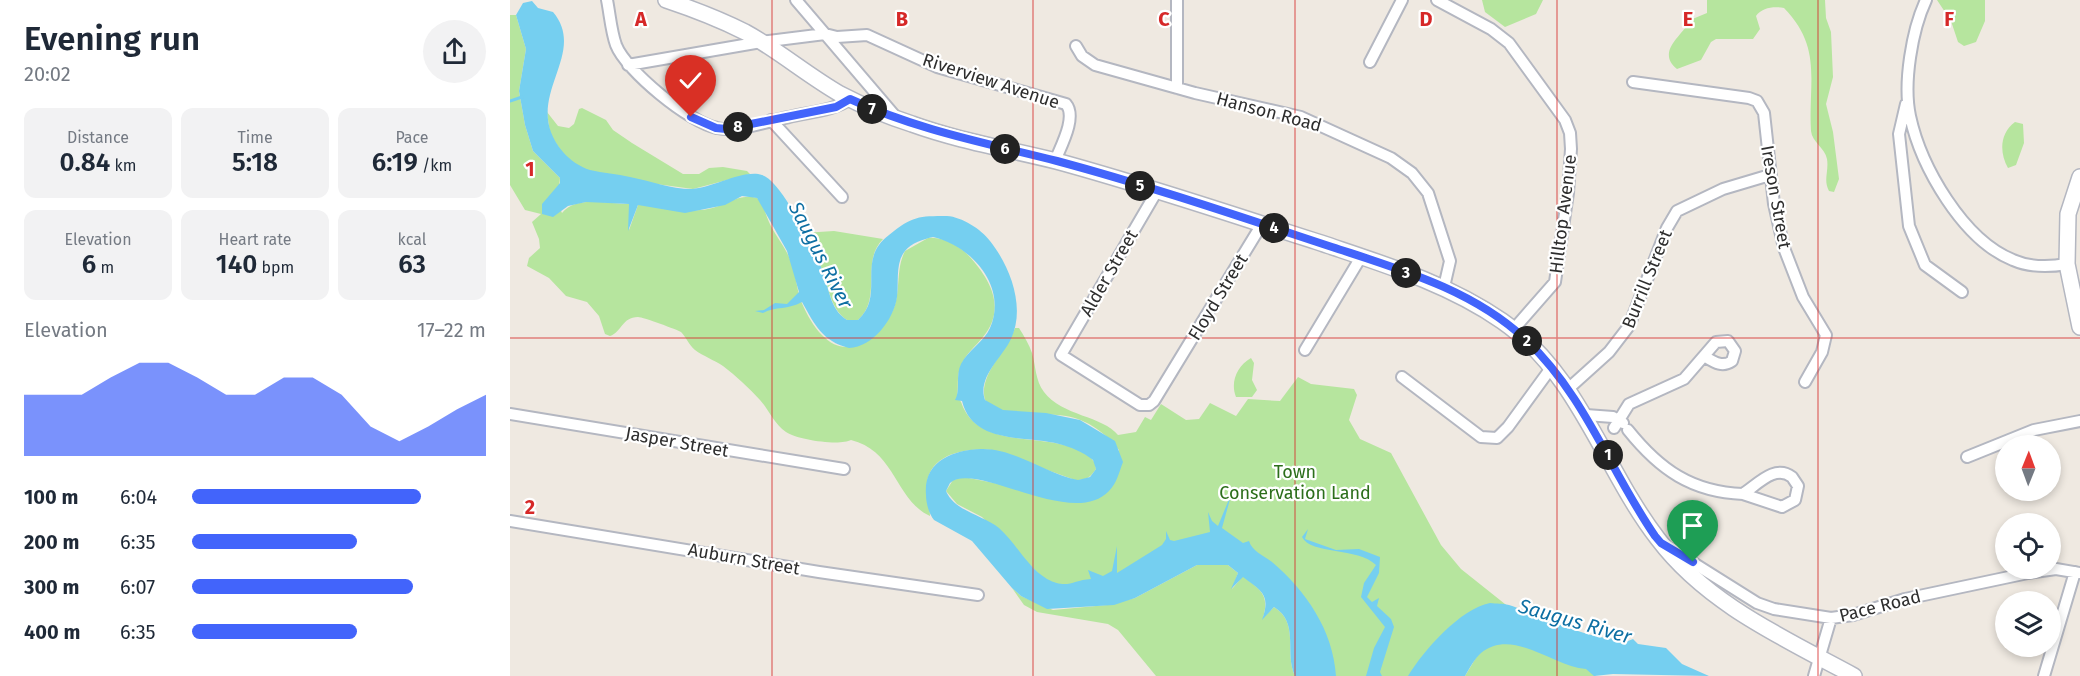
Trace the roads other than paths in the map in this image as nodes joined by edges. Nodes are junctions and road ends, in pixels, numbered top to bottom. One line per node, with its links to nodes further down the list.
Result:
1 (607, 0): 12 (street)
2 (666, 0): 9 (main road)
3 (796, 0): 8 (street)
4 (1177, 0): 14 (street)
5 (1402, 0): 11 (street)
6 (1437, 0): 30 (street, Hilltop Avenue)
7 (1926, 0): 15 (street)
8 (825, 34): 9 (street); 17 (street); 19 (street, Riverview Avenue)
9 (761, 42): 12 (street); 16 (main road)
10 (1076, 46): 14 (street, Hanson Road)
11 (1370, 62)
12 (628, 65): 18 (street)
13 (1633, 82): 20 (street, Ireson Street)
14 (1177, 88): 27 (street, Hanson Road)
15 (1909, 92): 26 (street); 28 (street)
16 (850, 99): 17 (main road); 18 (street)
17 (897, 119): 19 (main road)
18 (771, 120): 23 (street)
19 (1056, 161): 22 (main road)
20 (1770, 176): 36 (street, Ireson Street); 37 (street, Burrill Street)
21 (2080, 177): 26 (main road)
22 (1157, 191): 24 (main road); 32 (street, Alder Street)
23 (842, 197)
24 (1262, 224): 25 (main road); 32 (street, Floyd Street)
25 (1361, 257): 27 (main road); 31 (street)
26 (2067, 264): 29 (main road)
27 (1444, 287): 30 (main road)
28 (1962, 292)
29 (2080, 327)
30 (1514, 330): 34 (main road)
31 (1305, 350)
32 (1061, 355)
33 (1704, 356): 41 (street)
34 (1551, 368): 35 (street); 37 (main road)
35 (1402, 378)
36 (1805, 382)
37 (1568, 389): 39 (main road)
38 (510, 414): 44 (street, Jasper Street)
39 (1586, 415): 41 (street); 42 (main road)
40 (2080, 421): 43 (street)
41 (1617, 424): 42 (street); 45 (street)
42 (1598, 438): 47 (main road)
43 (1967, 457)
44 (844, 469)
45 (1743, 494): 45 (street)
46 (510, 521): 49 (street, Auburn Street)
47 (1661, 543): 50 (street, Pace Road); 51 (main road)
48 (2078, 573): 50 (street, Pace Road); 54 (street)
49 (978, 595)
50 (1831, 618): 51 (street)
51 (1820, 657): 52 (street); 53 (main road)
52 (1814, 676)
53 (1854, 676)
54 (2044, 676)

